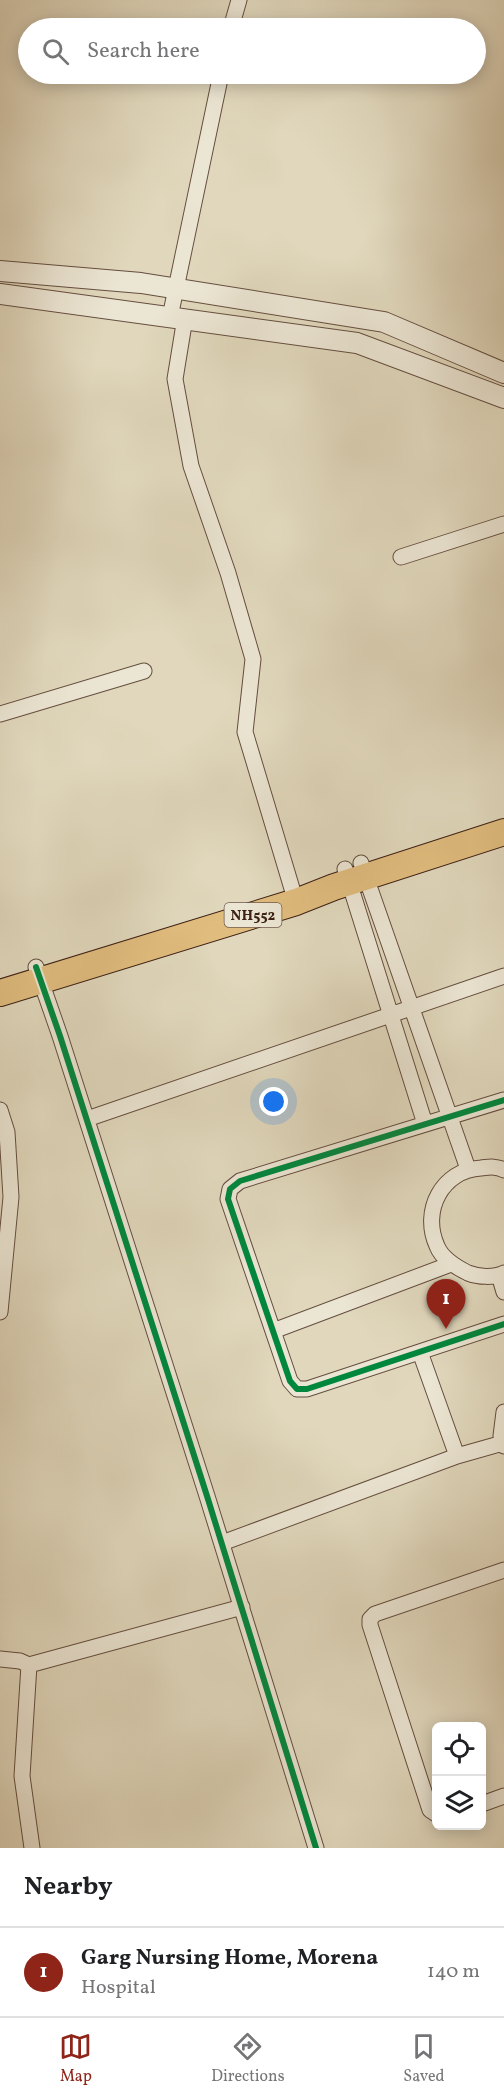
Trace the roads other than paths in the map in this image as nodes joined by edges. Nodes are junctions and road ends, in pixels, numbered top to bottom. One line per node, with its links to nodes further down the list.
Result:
1 (239, 0): 2 (street)
2 (234, 18)
3 (219, 84): 5 (street)
4 (0, 271): 5 (street)
5 (175, 289): 7 (street); 8 (street)
6 (0, 294): 7 (street)
7 (177, 317): 9 (street); 17 (street)
8 (504, 373)
9 (504, 398)
10 (504, 524): 11 (street)
11 (401, 557)
12 (144, 671): 13 (street)
13 (0, 714)
14 (504, 817): 16 (highway, NH552)
15 (504, 832): 16 (highway, NH552)
16 (355, 873): 17 (highway, NH552); 22 (street); 23 (street)
17 (295, 893): 18 (highway, NH552)
18 (39, 973): 20 (highway, NH552); 21 (highway, NH552); 27 (street)
19 (504, 976): 22 (street)
20 (0, 978)
21 (0, 993)
22 (410, 1008): 23 (street); 26 (street)
23 (392, 1014): 27 (street); 28 (street)
24 (504, 1100): 26 (street)
25 (0, 1110): 34 (street)
26 (450, 1116): 28 (street); 29 (street)
27 (87, 1119): 41 (street)
28 (425, 1124): 36 (street)
29 (468, 1169): 30 (street); 31 (street)
30 (504, 1170)
31 (451, 1264): 32 (street); 36 (street)
32 (502, 1274): 33 (street)
33 (504, 1292)
34 (0, 1312)
35 (504, 1324): 37 (street)
36 (273, 1331): 37 (street)
37 (420, 1352): 40 (street)
38 (504, 1412): 39 (street)
39 (504, 1444): 40 (street)
40 (457, 1456): 41 (street)
41 (222, 1543): 43 (street)
42 (504, 1570): 48 (street)
43 (242, 1607): 45 (street); 50 (street)
44 (0, 1659): 45 (street)
45 (30, 1665): 49 (street)
46 (504, 1796): 47 (street)
47 (486, 1803)
48 (432, 1811)
49 (33, 1848)
50 (316, 1848)

